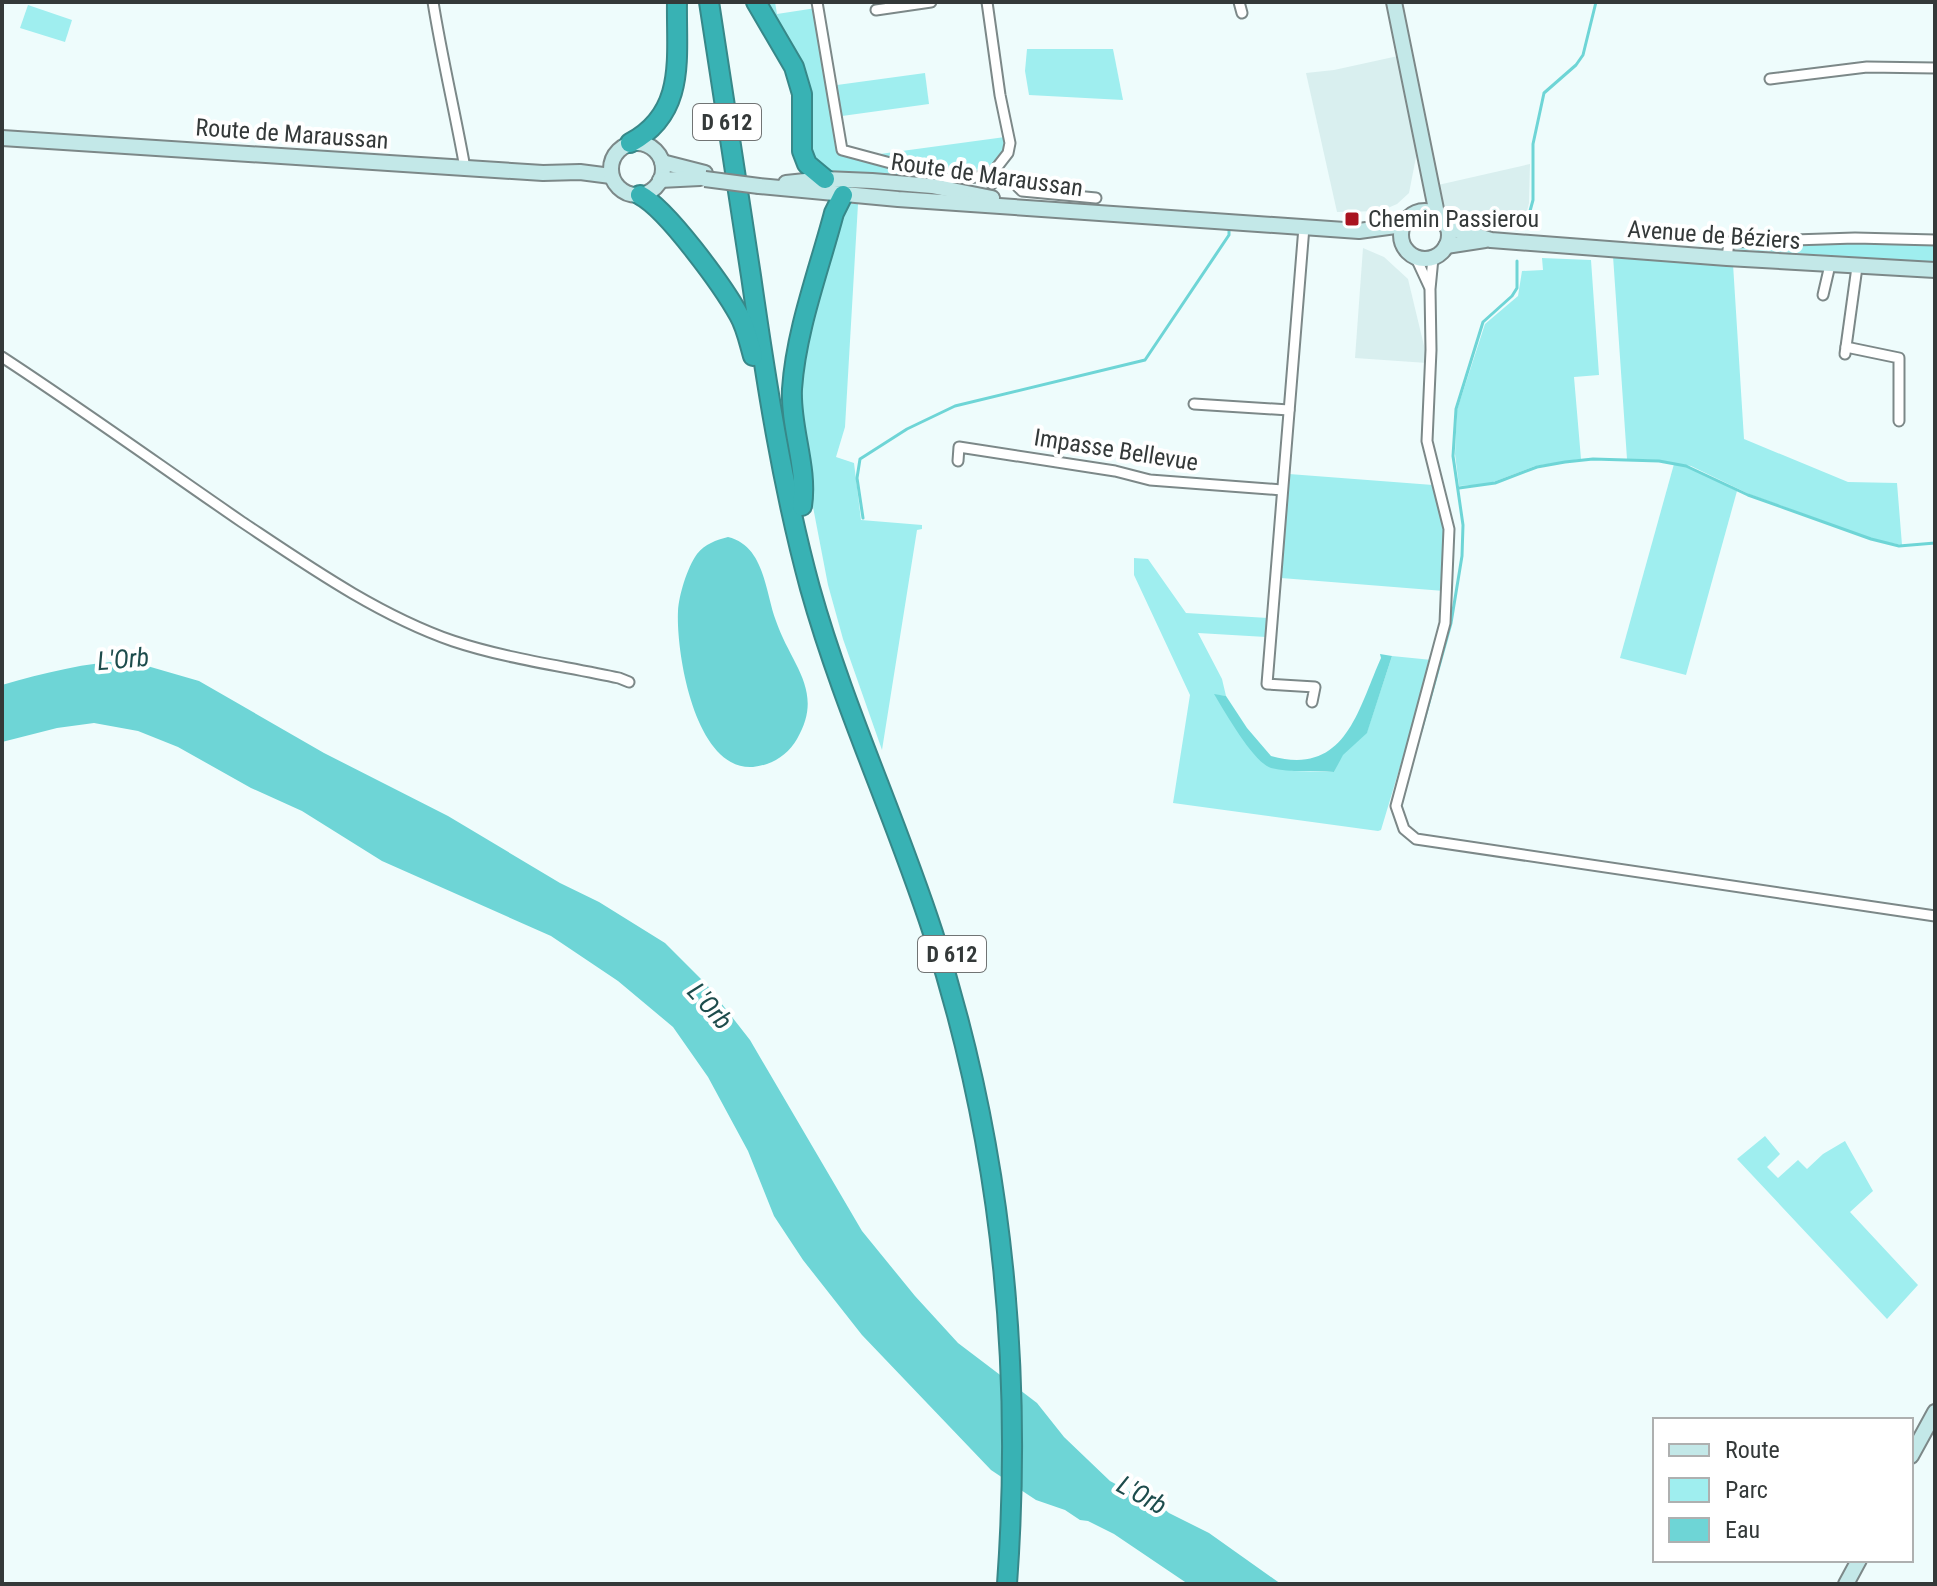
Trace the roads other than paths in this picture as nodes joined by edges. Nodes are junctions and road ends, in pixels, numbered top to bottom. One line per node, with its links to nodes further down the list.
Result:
1 (433, 2): 19 (street)
2 (677, 2): 16 (highway)
3 (709, 2): 58 (highway, D 612)
4 (721, 2): 58 (highway, D 612)
5 (756, 2): 24 (highway)
6 (817, 2): 26 (street)
7 (931, 2): 11 (street)
8 (987, 2): 26 (street)
9 (1239, 2): 12 (street)
10 (1394, 2): 21 (main road)
11 (876, 10)
12 (1242, 13)
13 (1935, 68): 14 (street)
14 (1770, 79)
15 (2, 138): 19 (main road, Route de Maraussan)
16 (630, 143): 17 (main road); 18 (main road)
17 (614, 155): 20 (main road, Route de Maraussan); 22 (main road)
18 (662, 162): 23 (main road, Route de Maraussan); 25 (main road)
19 (465, 168): 20 (main road, Route de Maraussan)
20 (580, 172): 22 (main road, Route de Maraussan)
21 (1427, 173): 33 (main road); 35 (main road)
22 (611, 176): 28 (main road)
23 (705, 176): 25 (main road, Route de Maraussan); 27 (main road, Route de Maraussan, bridge)
24 (825, 179): 27 (main road, Route de Maraussan); 30 (main road, Route de Maraussan)
25 (660, 180): 28 (main road)
26 (992, 180): 30 (street); 31 (street); 32 (street)
27 (760, 184): 29 (main road, Route de Maraussan)
28 (640, 195): 58 (highway)
29 (843, 195): 34 (main road, Route de Maraussan); 58 (highway)
30 (983, 197): 32 (main road, Route de Maraussan)
31 (1096, 198)
32 (999, 200): 34 (main road, Route de Maraussan)
33 (1418, 212): 35 (main road); 36 (main road)
34 (1103, 213): 37 (main road)
35 (1437, 214): 38 (main road)
36 (1403, 225): 39 (main road); 42 (main road)
37 (1304, 227): 39 (main road); 54 (street)
38 (1447, 227): 40 (main road, Avenue de Béziers); 43 (main road)
39 (1359, 231): 42 (main road)
40 (1491, 240): 43 (main road, Avenue de Béziers); 46 (main road, Avenue de Béziers)
41 (1935, 240): 46 (street)
42 (1402, 243): 44 (main road)
43 (1446, 246): 45 (main road)
44 (1416, 258): 45 (main road); 50 (street)
45 (1433, 258): 50 (street)
46 (1727, 258): 47 (main road, Avenue de Béziers)
47 (1830, 265): 48 (main road, Avenue de Béziers); 51 (street)
48 (1857, 267): 49 (main road, Avenue de Béziers); 55 (street)
49 (1935, 270)
50 (1430, 289): 61 (street)
51 (1823, 295)
52 (2, 357): 59 (street)
53 (1194, 404): 54 (street)
54 (1289, 410): 57 (street)
55 (1899, 421)
56 (958, 461): 57 (street, Impasse Bellevue)
57 (1282, 490): 60 (street)
58 (795, 504): 64 (highway, D 612)
59 (629, 682)
60 (1312, 702)
61 (1935, 916)
62 (1935, 1412): 63 (main road)
63 (1913, 1452)
64 (1016, 1531): 66 (highway, D 612); 67 (highway, D 612)
65 (1858, 1562): 68 (main road)
66 (1007, 1584)
67 (1019, 1584)
68 (1846, 1584)

